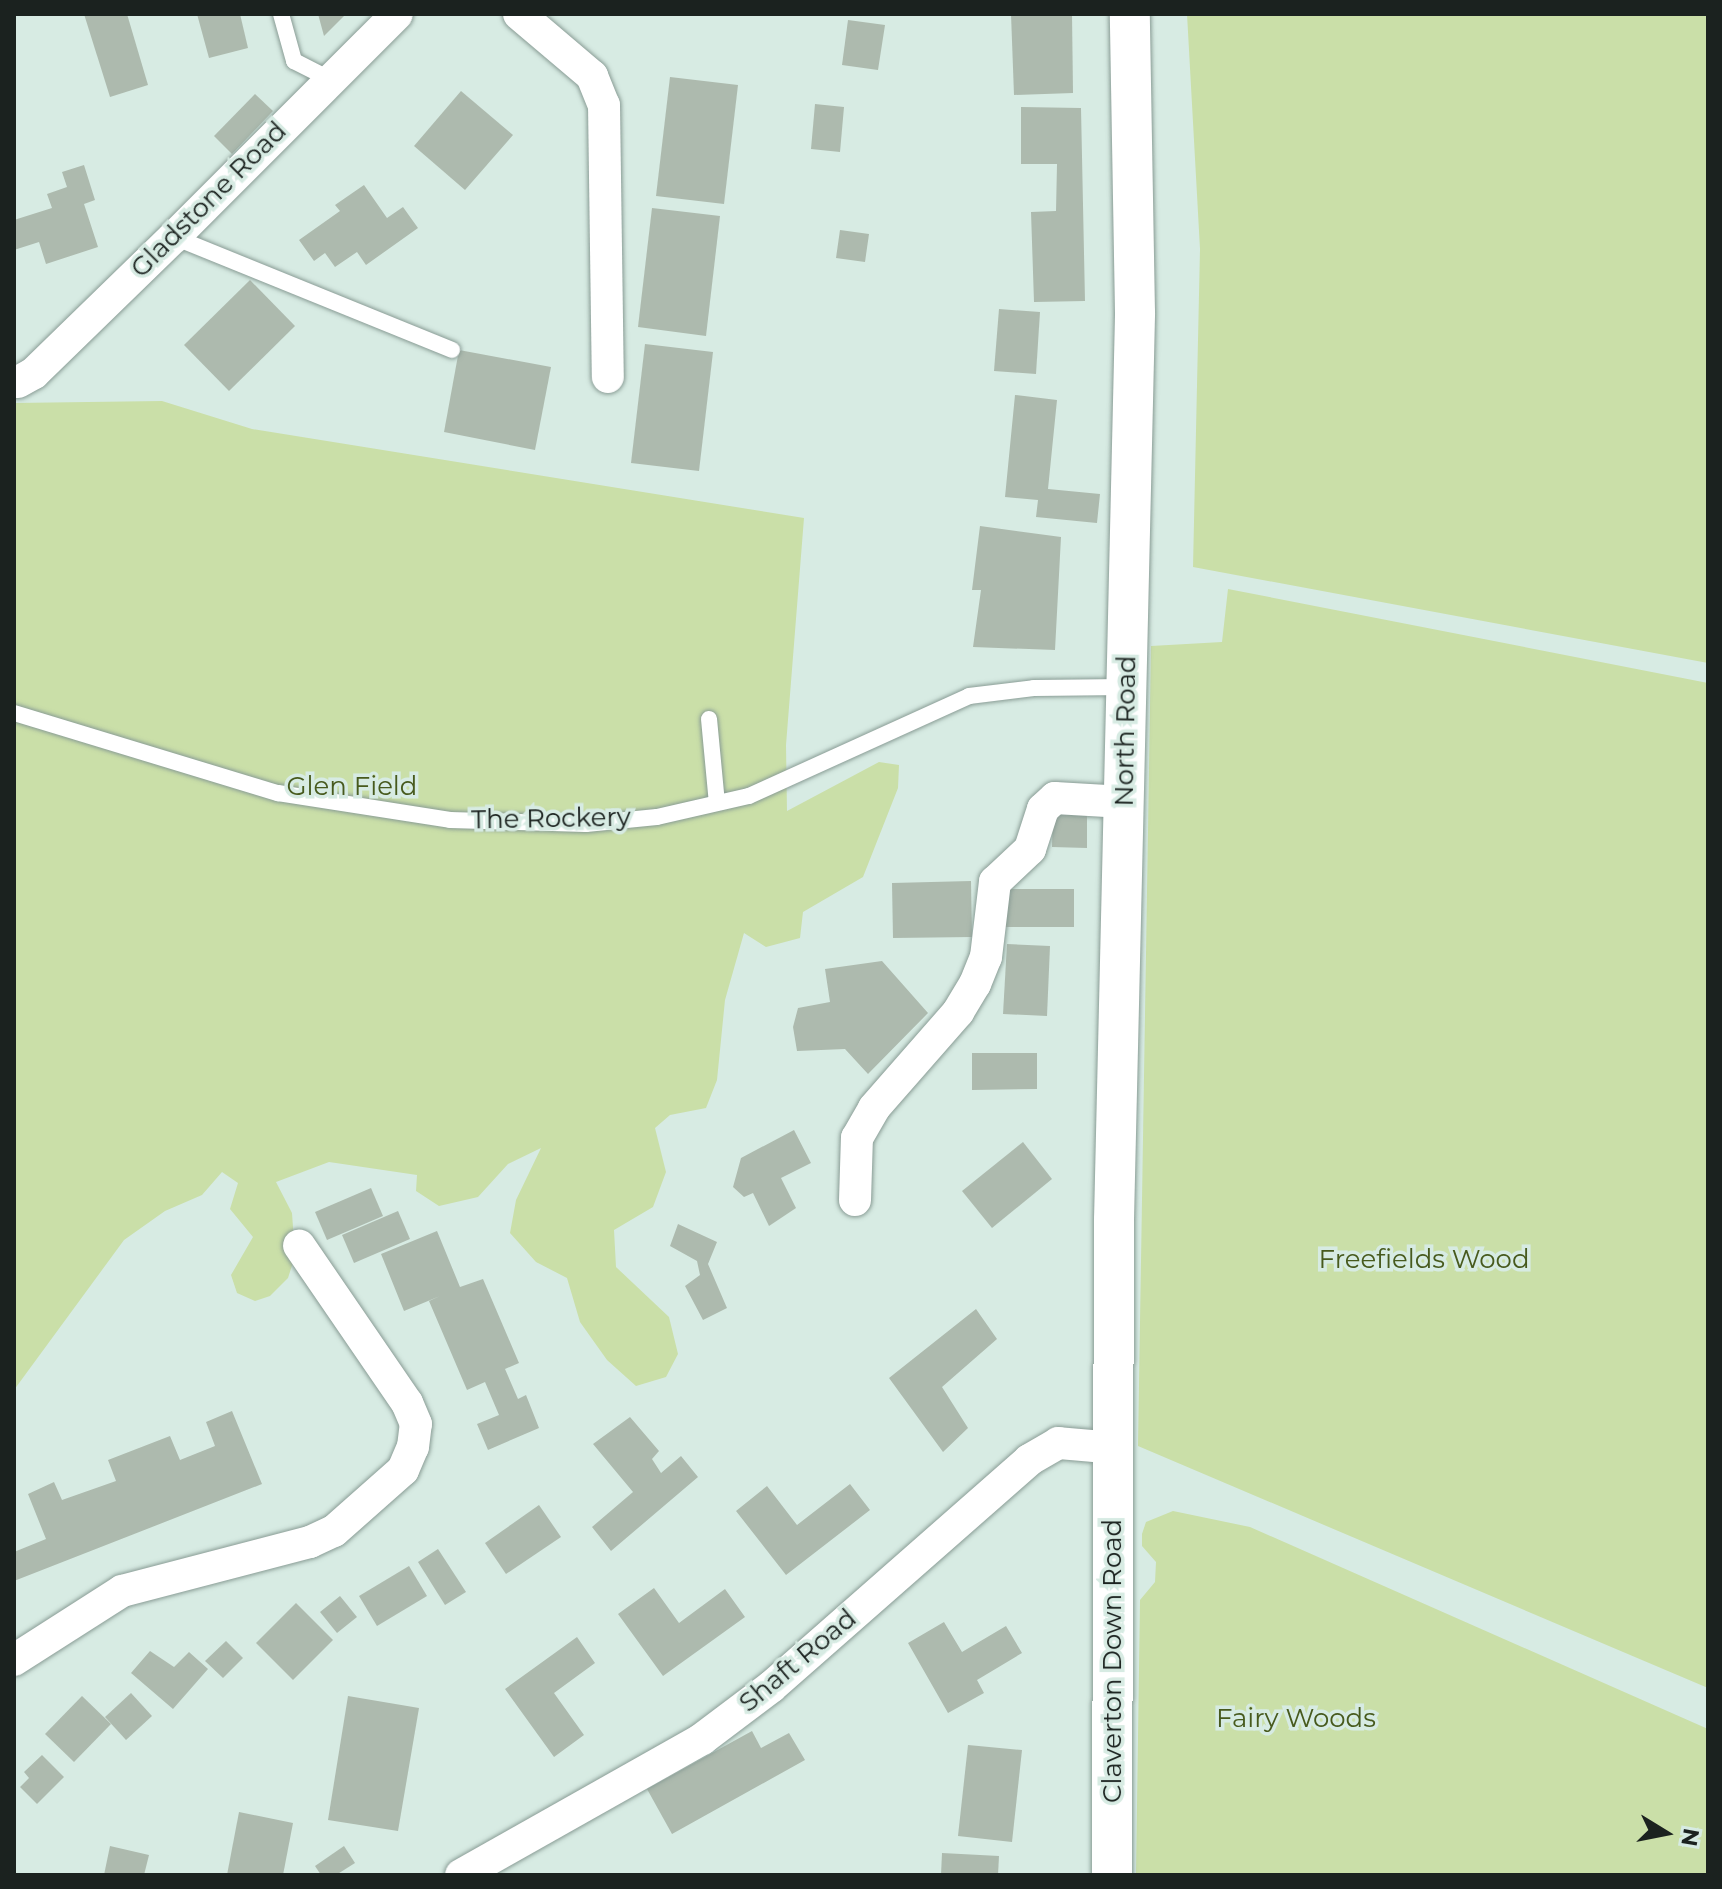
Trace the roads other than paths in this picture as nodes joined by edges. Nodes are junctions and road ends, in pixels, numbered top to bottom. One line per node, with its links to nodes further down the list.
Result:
1 (281, 14): 5 (lane)
2 (397, 14): 5 (street, Gladstone Road)
3 (519, 14): 8 (street)
4 (1130, 14): 10 (street, North Road)
5 (329, 79): 6 (street, Gladstone Road)
6 (174, 237): 7 (lane); 9 (street, Gladstone Road)
7 (452, 350)
8 (608, 377)
9 (18, 382)
10 (1127, 687): 13 (street, North Road); 14 (lane, The Rockery)
11 (14, 713): 14 (lane, The Rockery)
12 (709, 719): 14 (lane)
13 (1124, 802): 15 (street); 17 (street, North Road)
14 (717, 803)
15 (855, 1200)
16 (299, 1245): 18 (street)
17 (1116, 1448): 19 (street, Shaft Road); 20 (street, Claverton Down Road)
18 (14, 1660)
19 (461, 1875)
20 (1112, 1875)

